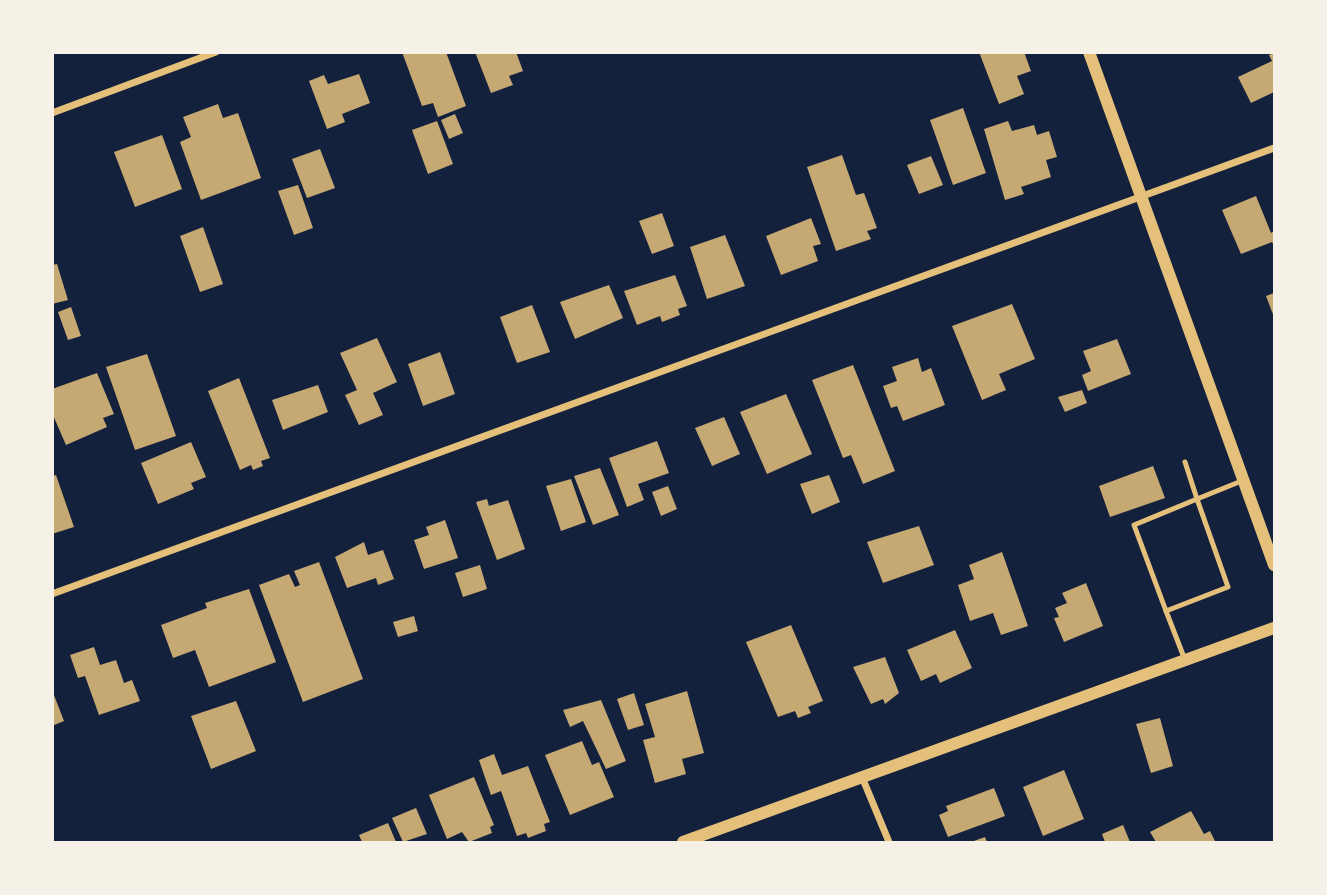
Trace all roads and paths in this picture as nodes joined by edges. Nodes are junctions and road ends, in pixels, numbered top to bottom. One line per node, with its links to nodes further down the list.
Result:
1 (216, 52): 3 (street)
2 (1089, 52): 5 (street)
3 (52, 113)
4 (1275, 148): 5 (street)
5 (1142, 197): 7 (street); 10 (street)
6 (1185, 462): 8 (lane)
7 (1244, 480): 8 (lane); 9 (street)
8 (1197, 499): 11 (lane); 11 (lane)
9 (1275, 565)
10 (52, 594)
11 (1166, 611): 13 (lane)
12 (1275, 628): 13 (street)
13 (1185, 660): 14 (street)
14 (862, 778): 15 (street); 16 (street)
15 (682, 842)
16 (889, 842)

